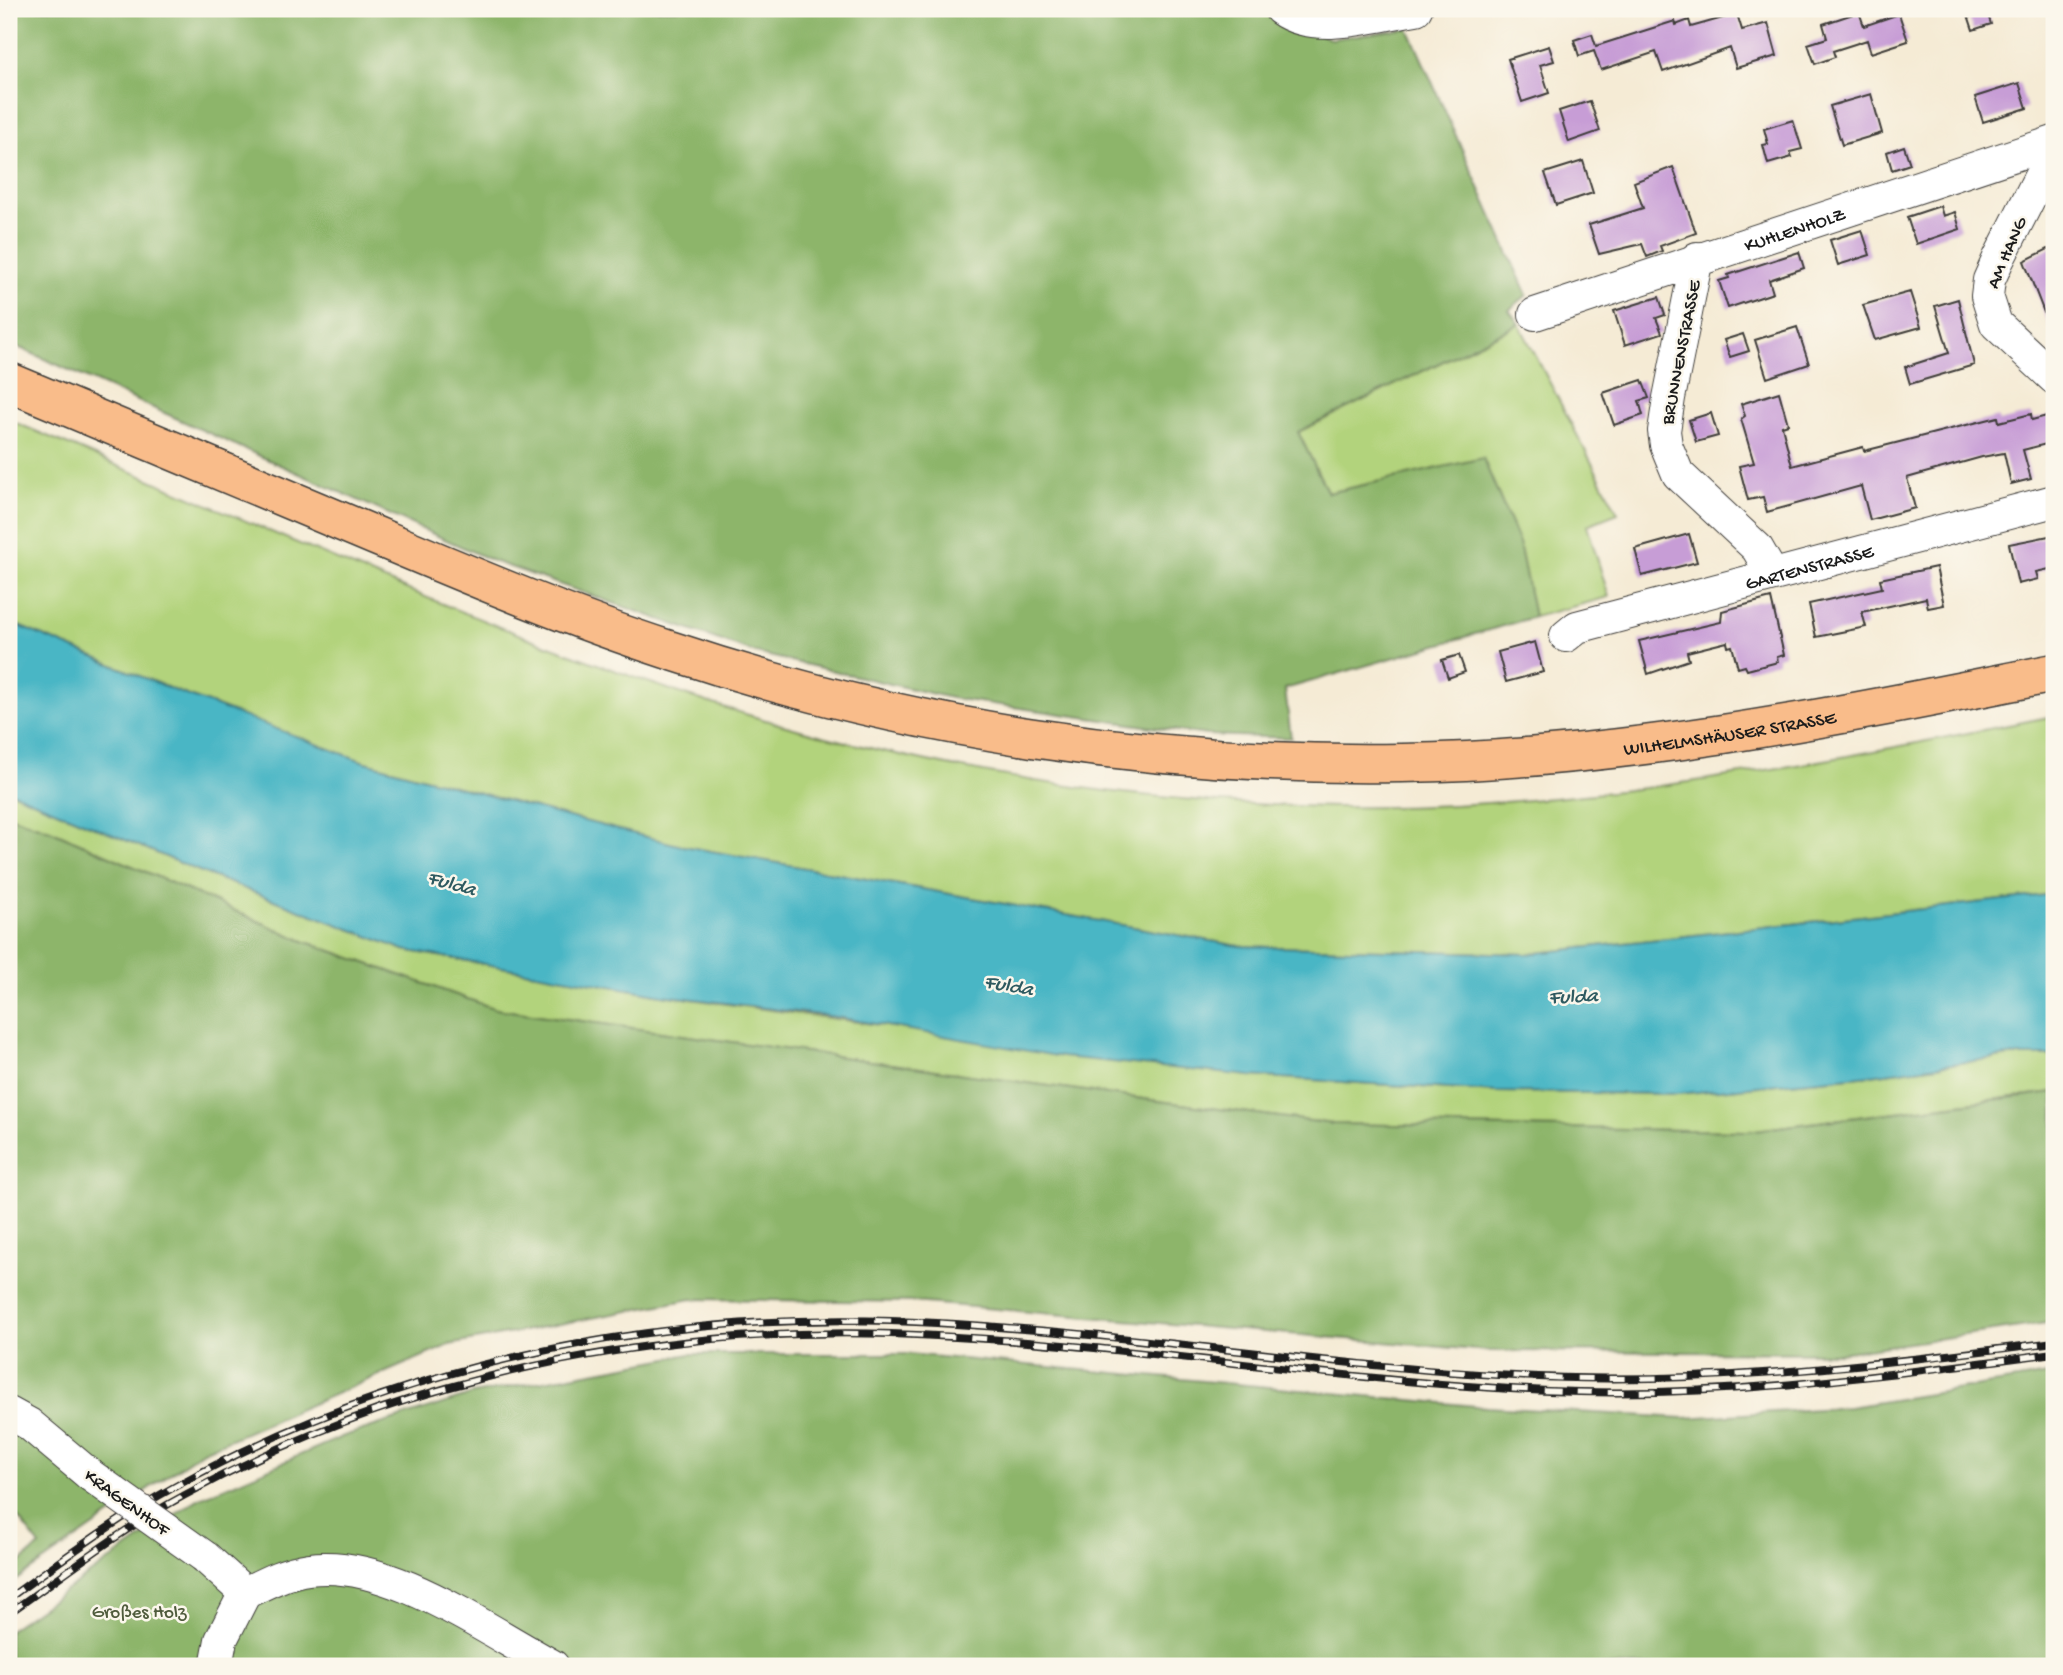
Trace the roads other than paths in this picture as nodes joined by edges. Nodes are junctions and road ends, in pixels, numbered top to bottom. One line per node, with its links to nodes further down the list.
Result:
1 (1280, 9): 2 (street)
2 (1416, 9)
3 (2054, 142): 5 (street, KUHLENHOLZ)
4 (2054, 149): 7 (street, AM HANG)
5 (1697, 258): 6 (street, KUHLENHOLZ); 10 (street, BRUNNENSTRASSE)
6 (1535, 314)
7 (2054, 378)
8 (9, 382): 12 (main road, WILHELMSHÄUSER STRASSE)
9 (2054, 501): 10 (street, GARTENSTRASSE)
10 (1772, 574): 11 (street, GARTENSTRASSE)
11 (1566, 636)
12 (2054, 673)
13 (9, 1413): 14 (street, KRAGENHOF, bridge)
14 (245, 1593): 15 (street); 16 (street)
15 (216, 1666)
16 (552, 1666)

